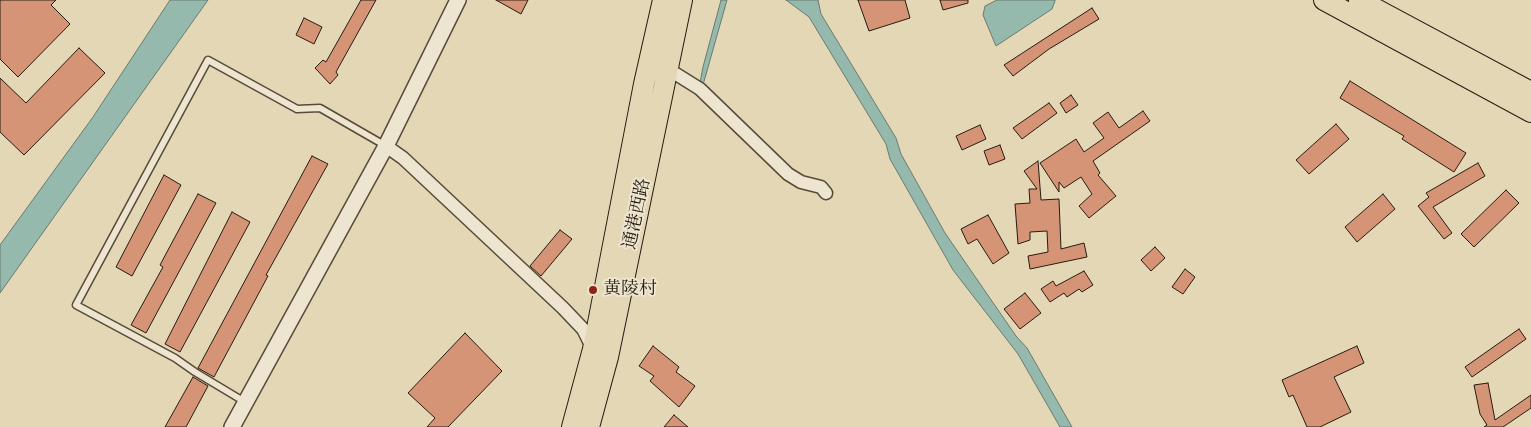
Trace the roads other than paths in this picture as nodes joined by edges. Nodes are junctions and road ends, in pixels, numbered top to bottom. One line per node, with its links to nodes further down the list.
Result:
1 (458, 0): 9 (street)
2 (662, 0): 11 (highway, 通港西路)
3 (682, 0): 6 (highway, 通港西路)
4 (1324, 0): 8 (highway)
5 (1359, 0): 7 (highway)
6 (668, 69): 10 (street); 15 (highway, 通港西路)
7 (1531, 92)
8 (1531, 112)
9 (386, 146): 11 (street); 12 (street); 12 (lane)
10 (826, 193)
11 (593, 349): 14 (highway, 通港西路)
12 (246, 403): 13 (street)
13 (232, 427)
14 (572, 427)
15 (589, 427)

